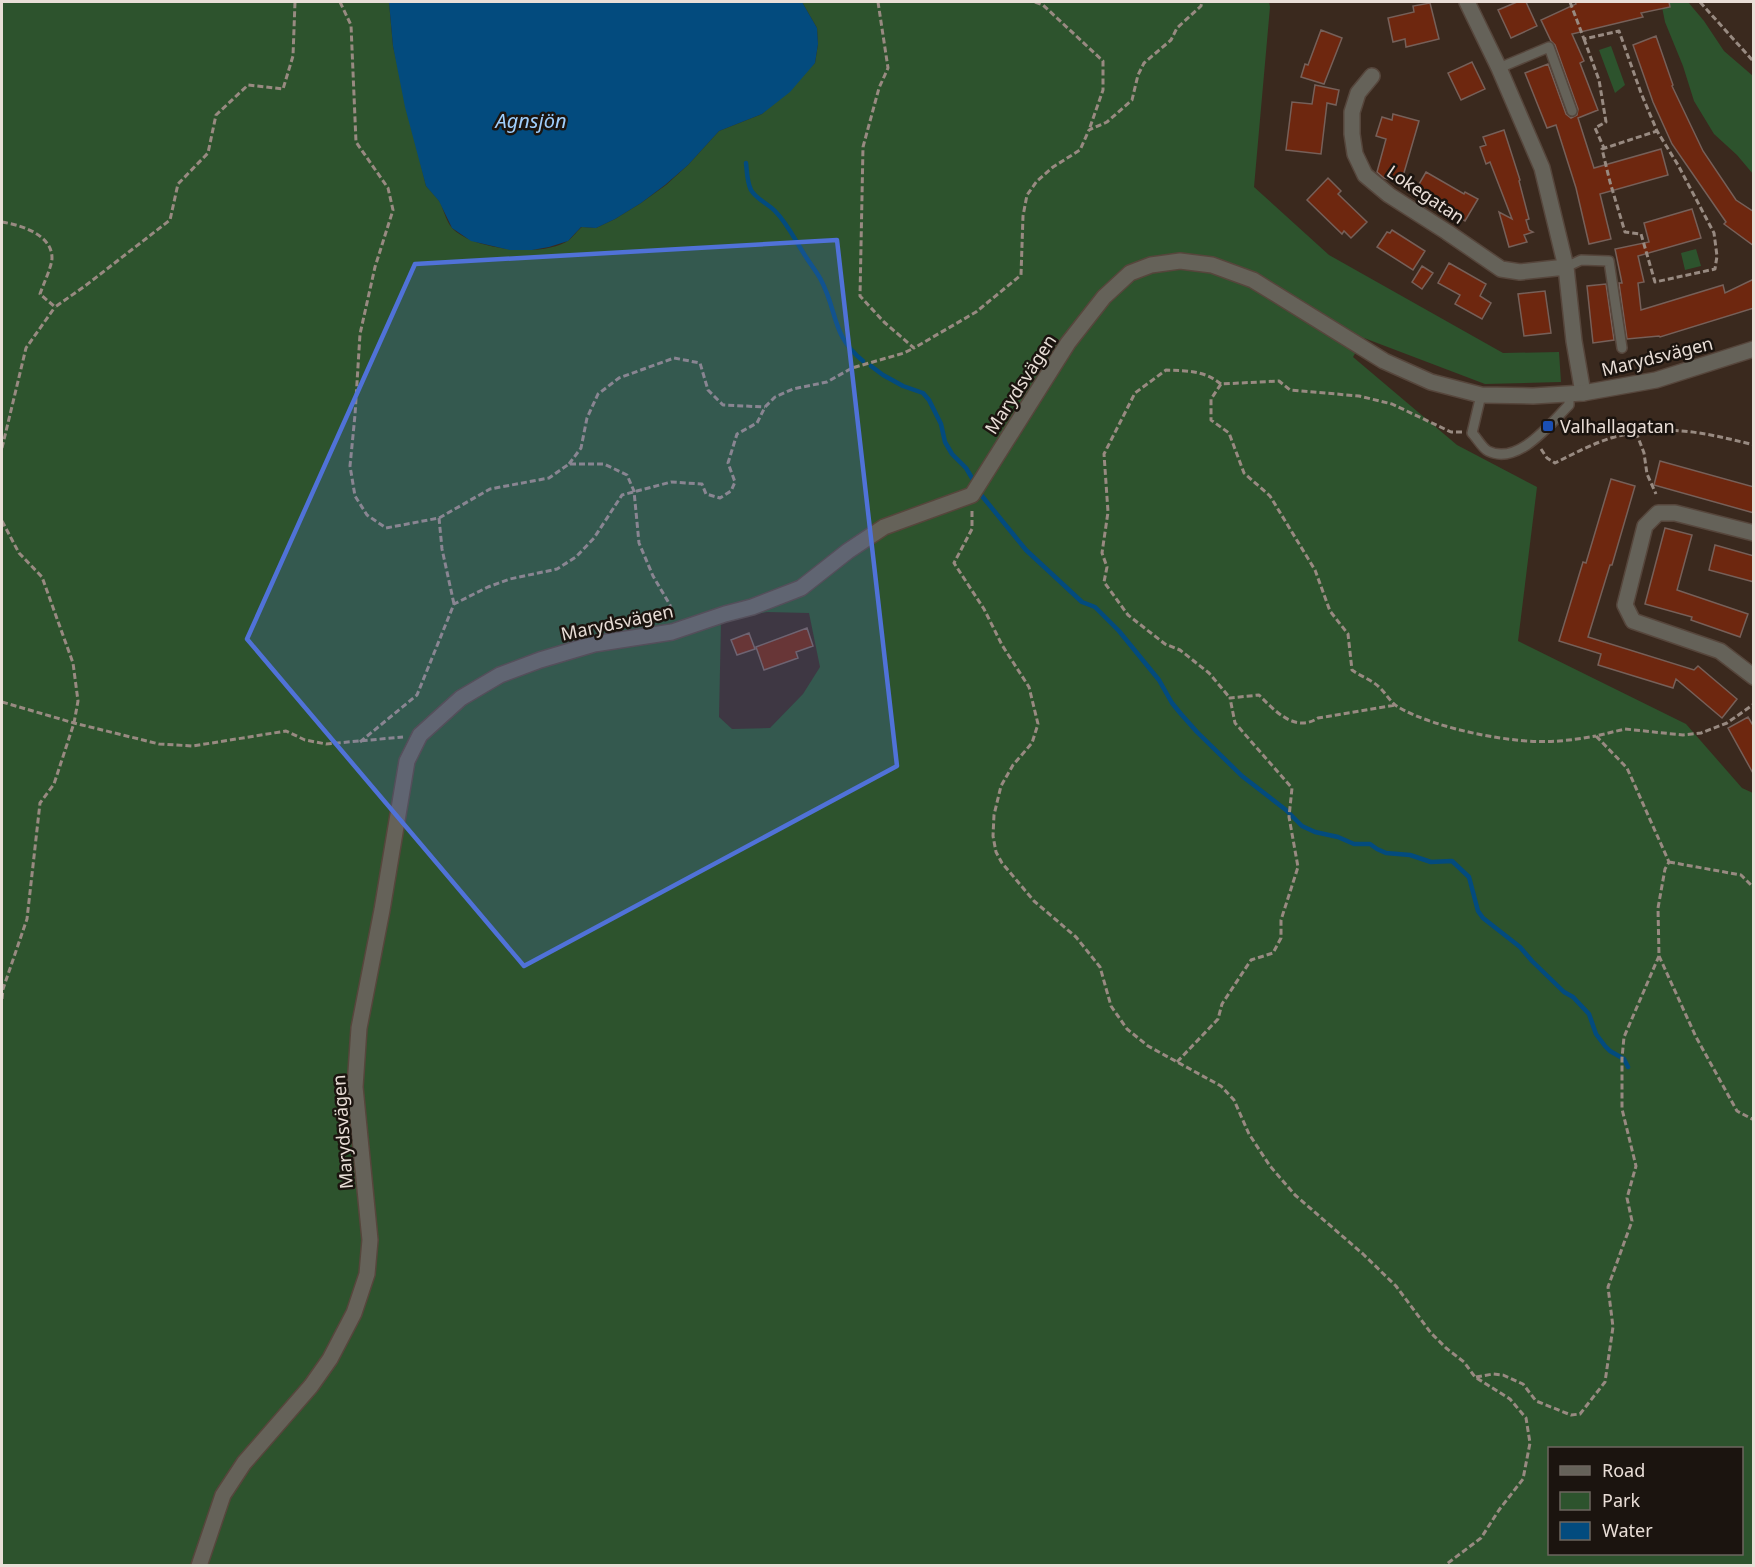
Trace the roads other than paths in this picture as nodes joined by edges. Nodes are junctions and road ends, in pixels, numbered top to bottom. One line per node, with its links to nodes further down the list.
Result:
1 (1467, 2): 2 (street)
2 (1499, 68): 4 (lane); 5 (street)
3 (1372, 76): 5 (street, Lokegatan)
4 (1572, 111)
5 (1566, 267): 6 (lane); 8 (street)
6 (1622, 348)
7 (1754, 349): 8 (street, Marydsvägen)
8 (1576, 393): 9 (street, Marydsvägen); 9 (lane)
9 (1481, 395): 12 (street, Marydsvägen)
10 (1754, 533): 11 (street)
11 (1754, 677)
12 (198, 1566)

